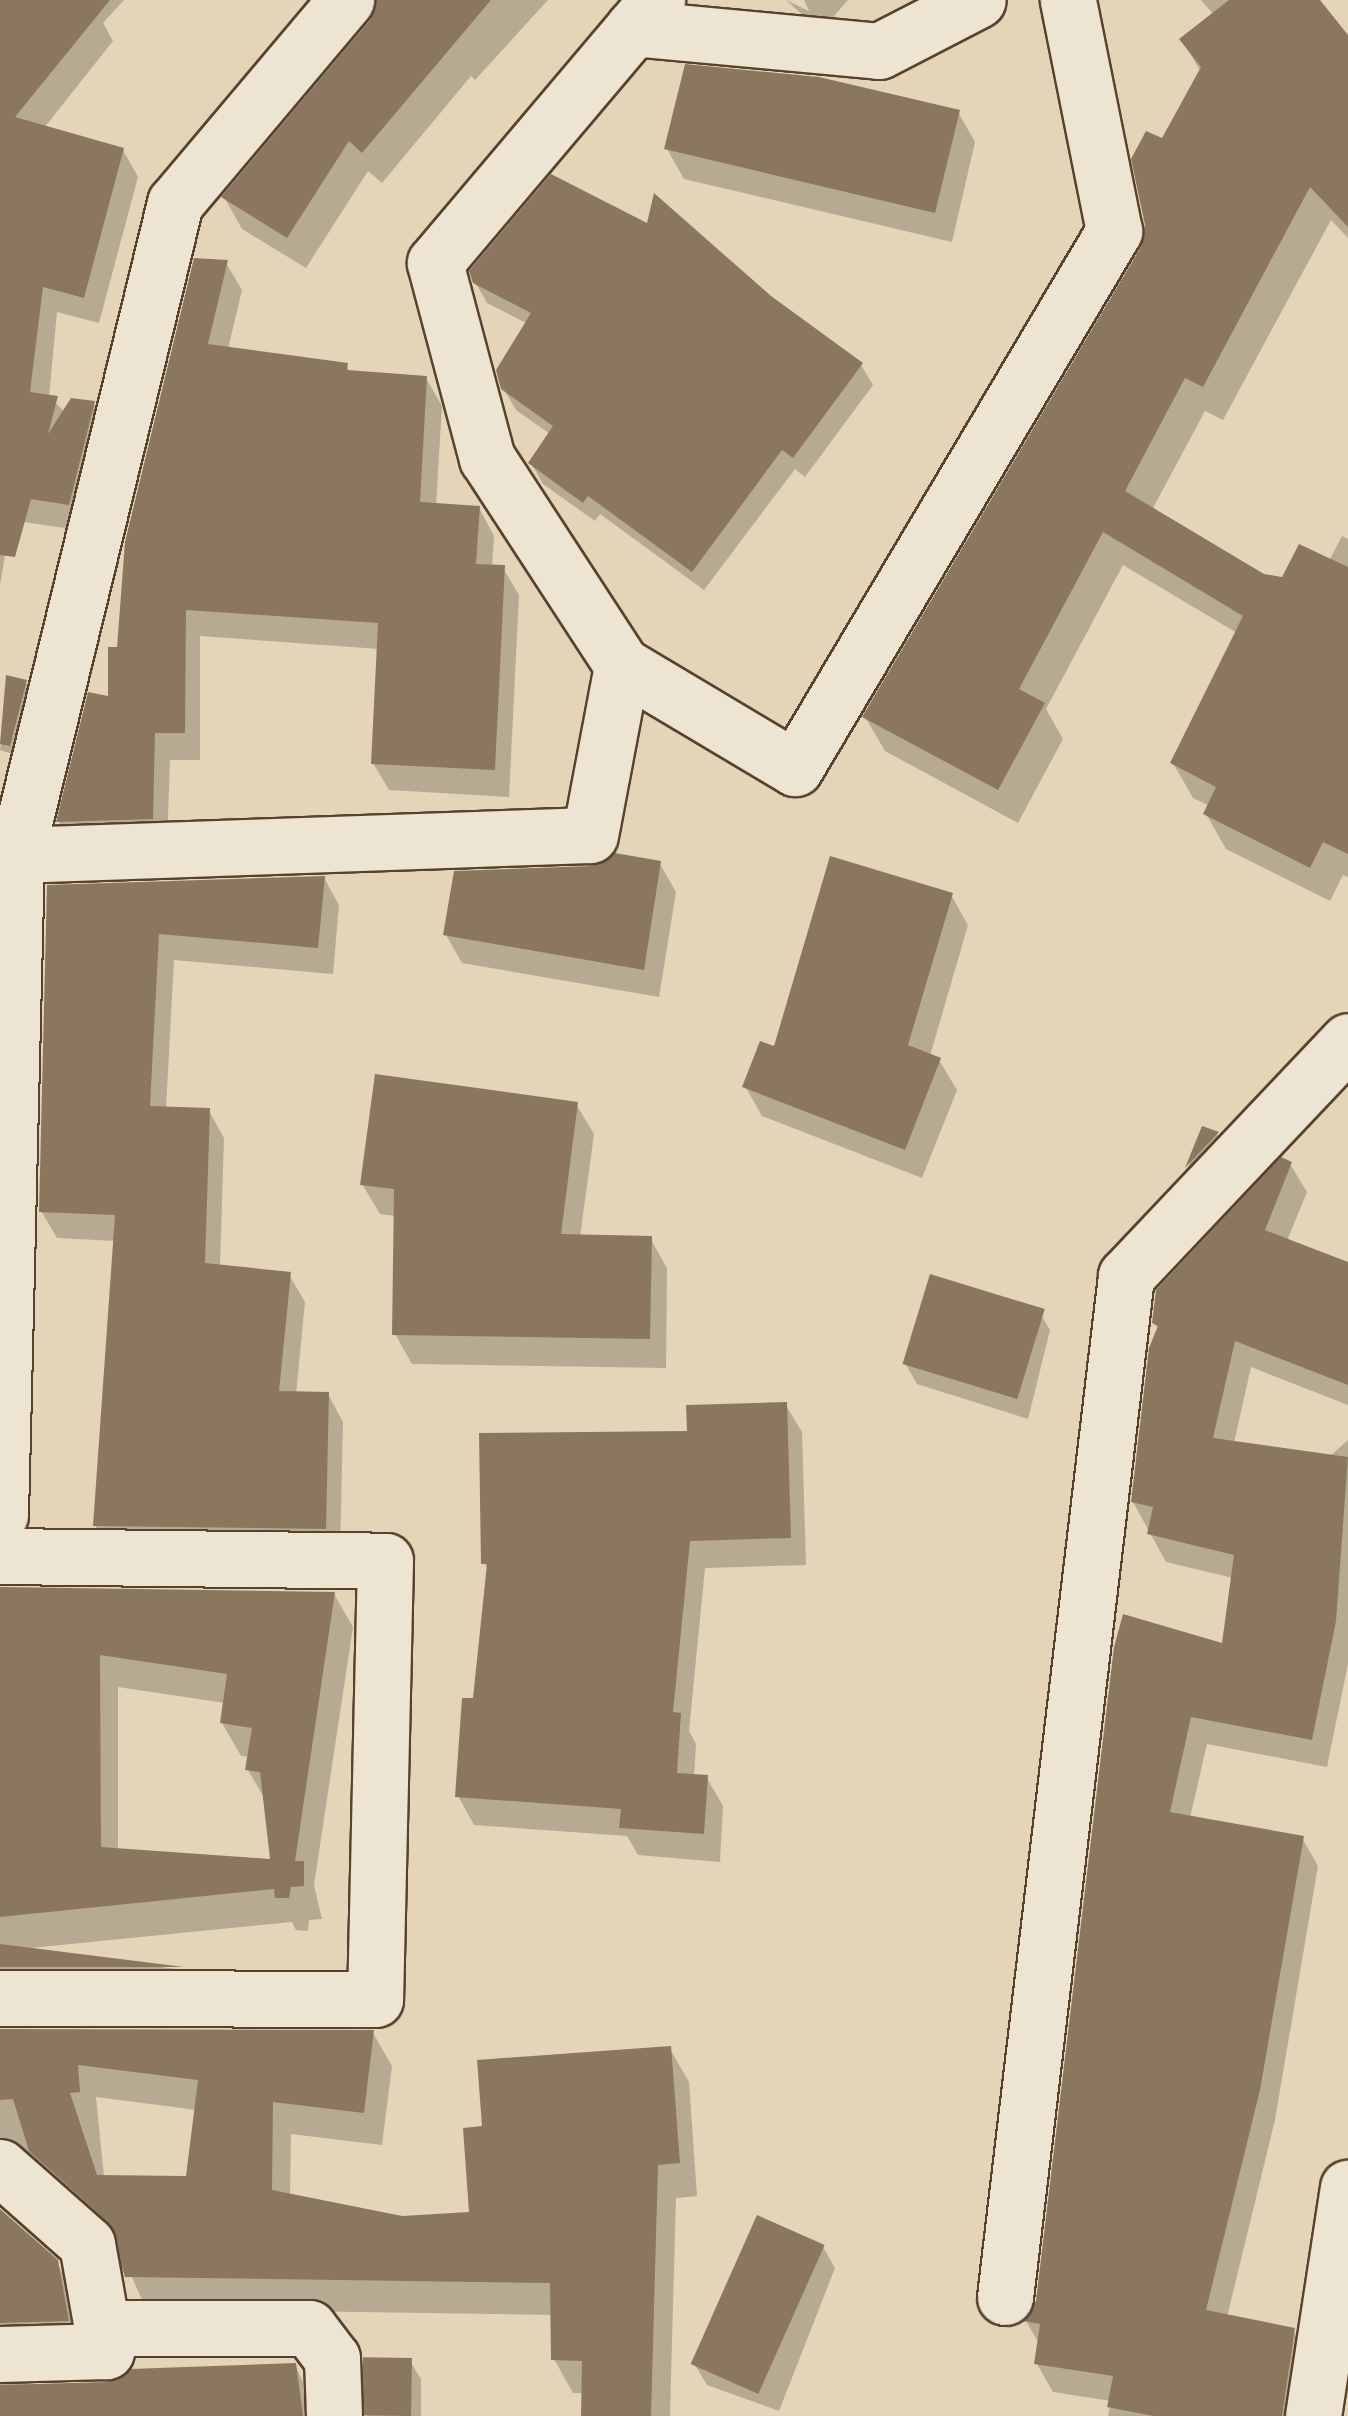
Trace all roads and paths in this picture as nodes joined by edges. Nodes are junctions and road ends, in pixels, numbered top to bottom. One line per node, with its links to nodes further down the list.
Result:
1 (346, 0): 6 (street)
2 (978, 0): 4 (street)
3 (1068, 0): 5 (street)
4 (645, 14): 5 (street)
5 (622, 664): 6 (street)
6 (8, 855): 8 (street)
7 (1348, 1041): 13 (street)
8 (0, 1515)
9 (0, 1556): 10 (street)
10 (0, 1998)
11 (0, 2167): 14 (street)
12 (1348, 2188): 17 (street)
13 (1005, 2298)
14 (102, 2328): 15 (street); 16 (street)
15 (0, 2354)
16 (334, 2416)
17 (1313, 2416)

